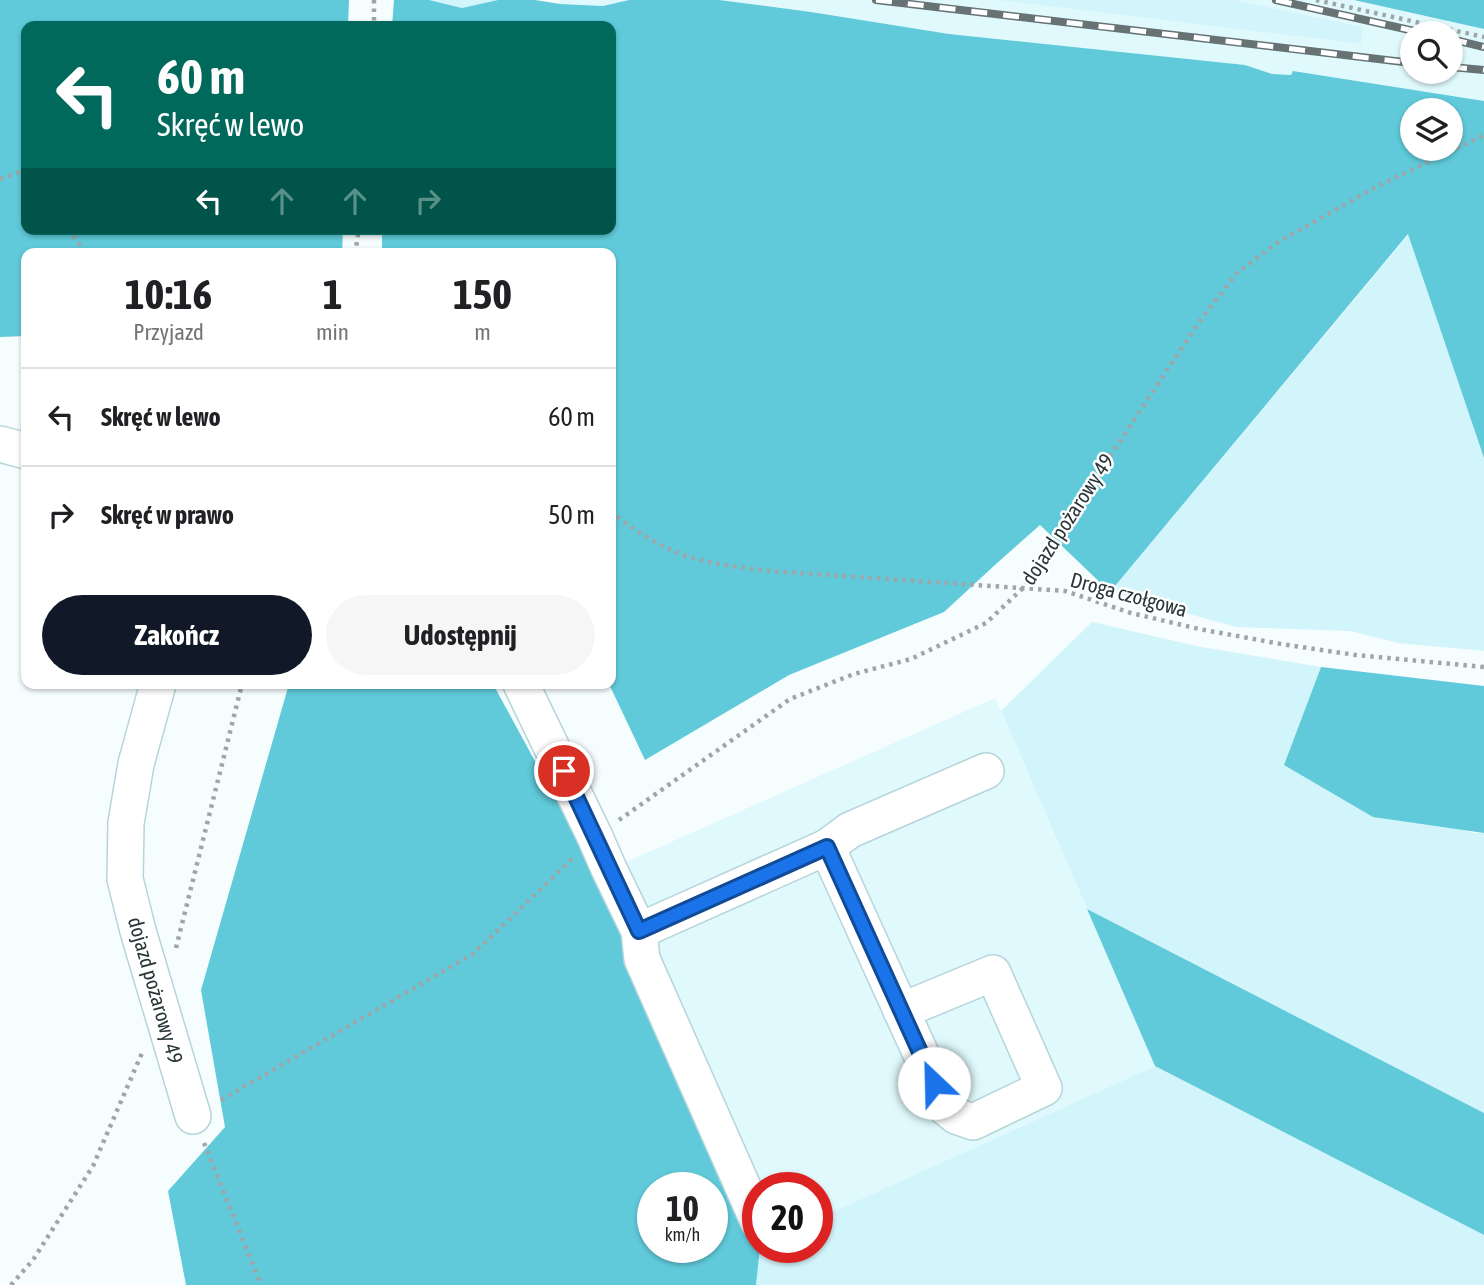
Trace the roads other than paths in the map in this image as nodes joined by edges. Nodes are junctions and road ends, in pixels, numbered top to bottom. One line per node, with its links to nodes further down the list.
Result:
1 (0, 444): 2 (lane)
2 (21, 450)
3 (157, 689): 9 (lane, dojazd pożarowy 49)
4 (523, 689): 7 (lane)
5 (986, 771): 6 (lane)
6 (827, 847): 7 (lane); 8 (lane)
7 (639, 931): 10 (lane)
8 (901, 1011): 8 (lane)
9 (193, 1116)
10 (742, 1185)

